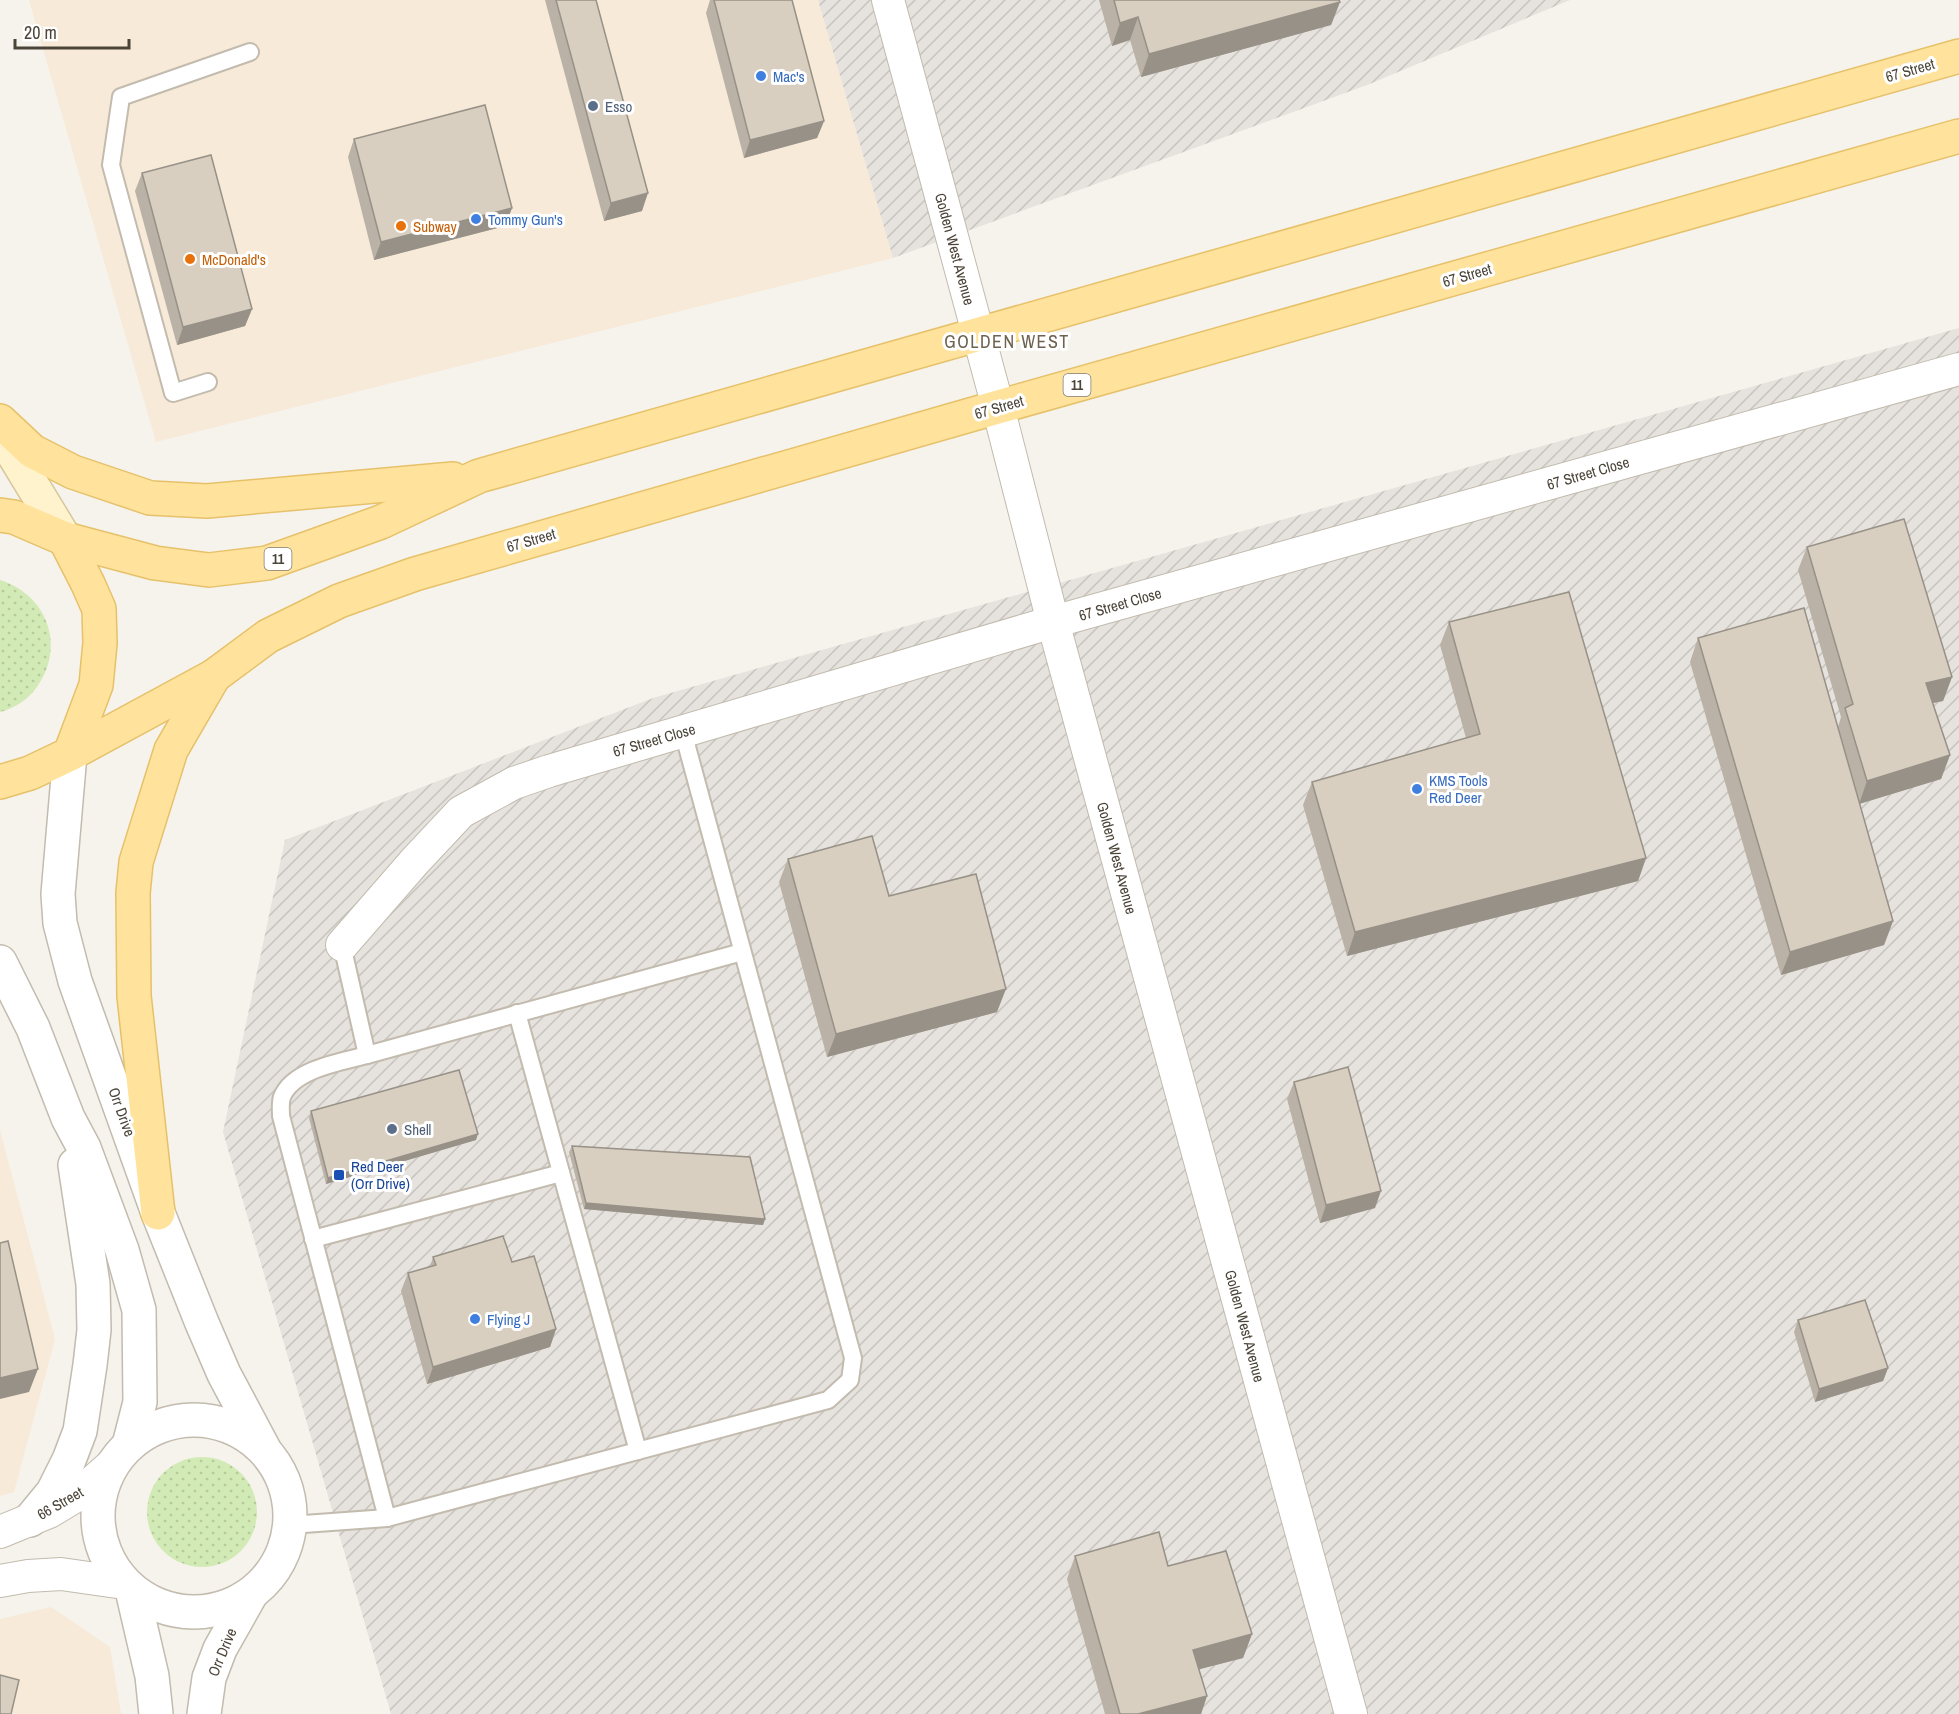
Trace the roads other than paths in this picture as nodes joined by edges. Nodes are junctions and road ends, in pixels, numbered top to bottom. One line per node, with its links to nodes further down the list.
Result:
1 (888, 0): 5 (street, Golden West Avenue)
2 (250, 52): 7 (lane)
3 (1959, 56): 5 (main road, 67 Street / 11)
4 (1959, 136): 8 (main road, 67 Street / 11)
5 (979, 336): 8 (street, Golden West Avenue); 11 (main road, 67 Street / 11)
6 (1959, 369): 14 (street, 67 Street Close)
7 (208, 382)
8 (998, 407): 14 (street, Golden West Avenue); 15 (main road, 67 Street / 11)
9 (0, 421): 11 (main road)
10 (0, 432): 13 (main road)
11 (479, 476): 13 (main road, 67 Street / 11)
12 (0, 515): 13 (main road, 67 Street)
13 (65, 539): 17 (main road)
14 (1053, 622): 16 (street, 67 Street Close); 40 (street, Golden West Avenue)
15 (214, 676): 17 (main road, 67 Street / 11); 26 (main road)
16 (682, 732): 19 (street, 67 Street Close); 20 (lane)
17 (70, 754): 18 (main road, 67 Street); 26 (street, Orr Drive)
18 (0, 782)
19 (342, 945): 23 (lane)
20 (742, 952): 22 (lane); 29 (lane)
21 (0, 962): 24 (street)
22 (517, 1013): 23 (lane); 25 (lane)
23 (368, 1055): 27 (lane)
24 (68, 1118): 30 (street); 32 (street)
25 (561, 1173): 27 (lane); 29 (lane)
26 (158, 1213): 28 (street, Orr Drive)
27 (313, 1239): 31 (lane)
28 (265, 1451): 30 (street); 33 (street)
29 (638, 1451): 31 (lane)
30 (121, 1455): 32 (street, 66 Street); 36 (street)
31 (387, 1518): 33 (lane)
32 (30, 1520): 34 (street, 66 Street)
33 (290, 1525): 37 (street)
34 (0, 1532)
35 (0, 1581): 36 (street)
36 (128, 1587): 37 (street); 38 (street)
37 (251, 1593): 39 (street, Orr Drive)
38 (156, 1714)
39 (204, 1714)
40 (1351, 1714)

